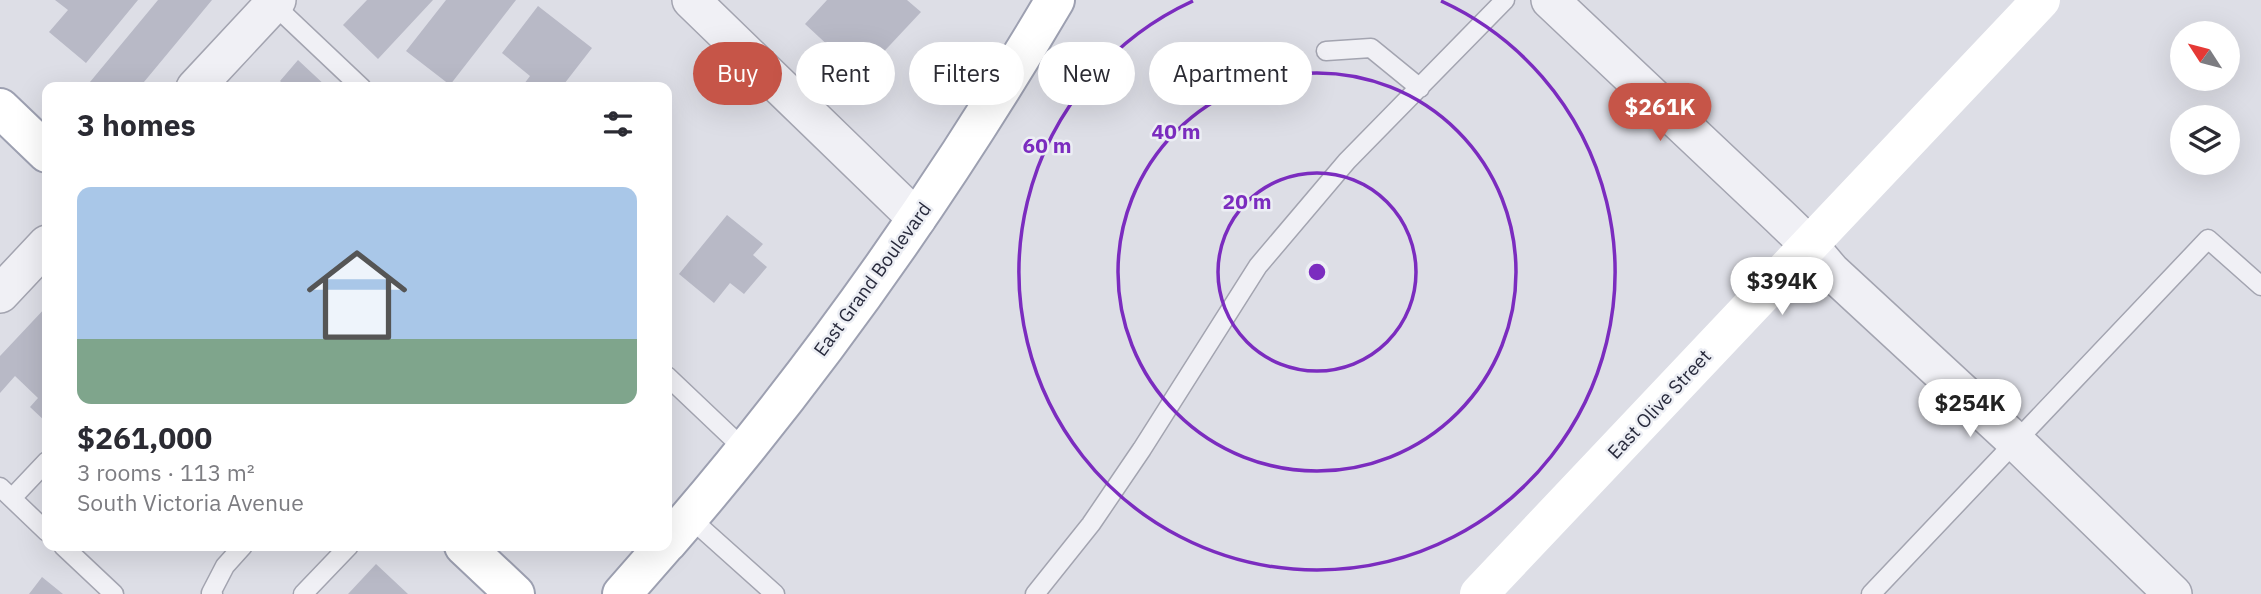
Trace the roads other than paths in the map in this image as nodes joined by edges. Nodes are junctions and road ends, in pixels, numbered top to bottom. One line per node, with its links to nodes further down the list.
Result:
1 (691, 0): 13 (street)
2 (1055, 0): 13 (main road, East Grand Boulevard)
3 (1505, 0): 10 (lane)
4 (1550, 0): 14 (street)
5 (2042, 0): 14 (main road, East Olive Street)
6 (273, 1): 8 (street); 9 (lane)
7 (1326, 51): 10 (lane)
8 (200, 82)
9 (356, 82)
10 (1420, 88): 36 (lane)
11 (0, 108): 12 (main road)
12 (42, 148)
13 (917, 219): 20 (main road, East Grand Boulevard)
14 (1809, 245): 19 (street); 37 (main road, East Olive Street)
15 (42, 249): 17 (street)
16 (2261, 286): 19 (lane)
17 (0, 294)
18 (672, 381): 20 (lane)
19 (2015, 441): 38 (lane); 39 (street)
20 (745, 450): 24 (main road, East Grand Boulevard)
21 (42, 465): 22 (lane)
22 (6, 493): 23 (lane)
23 (42, 527)
24 (674, 536): 35 (lane)
25 (68, 551): 30 (lane)
26 (238, 551): 31 (lane)
27 (344, 551): 32 (lane)
28 (469, 551): 33 (main road)
29 (661, 551): 34 (main road, East Grand Boulevard)
30 (108, 592)
31 (213, 594)
32 (303, 594)
33 (514, 594)
34 (622, 594)
35 (775, 594)
36 (1035, 594)
37 (1479, 594)
38 (1871, 594)
39 (2173, 594)

